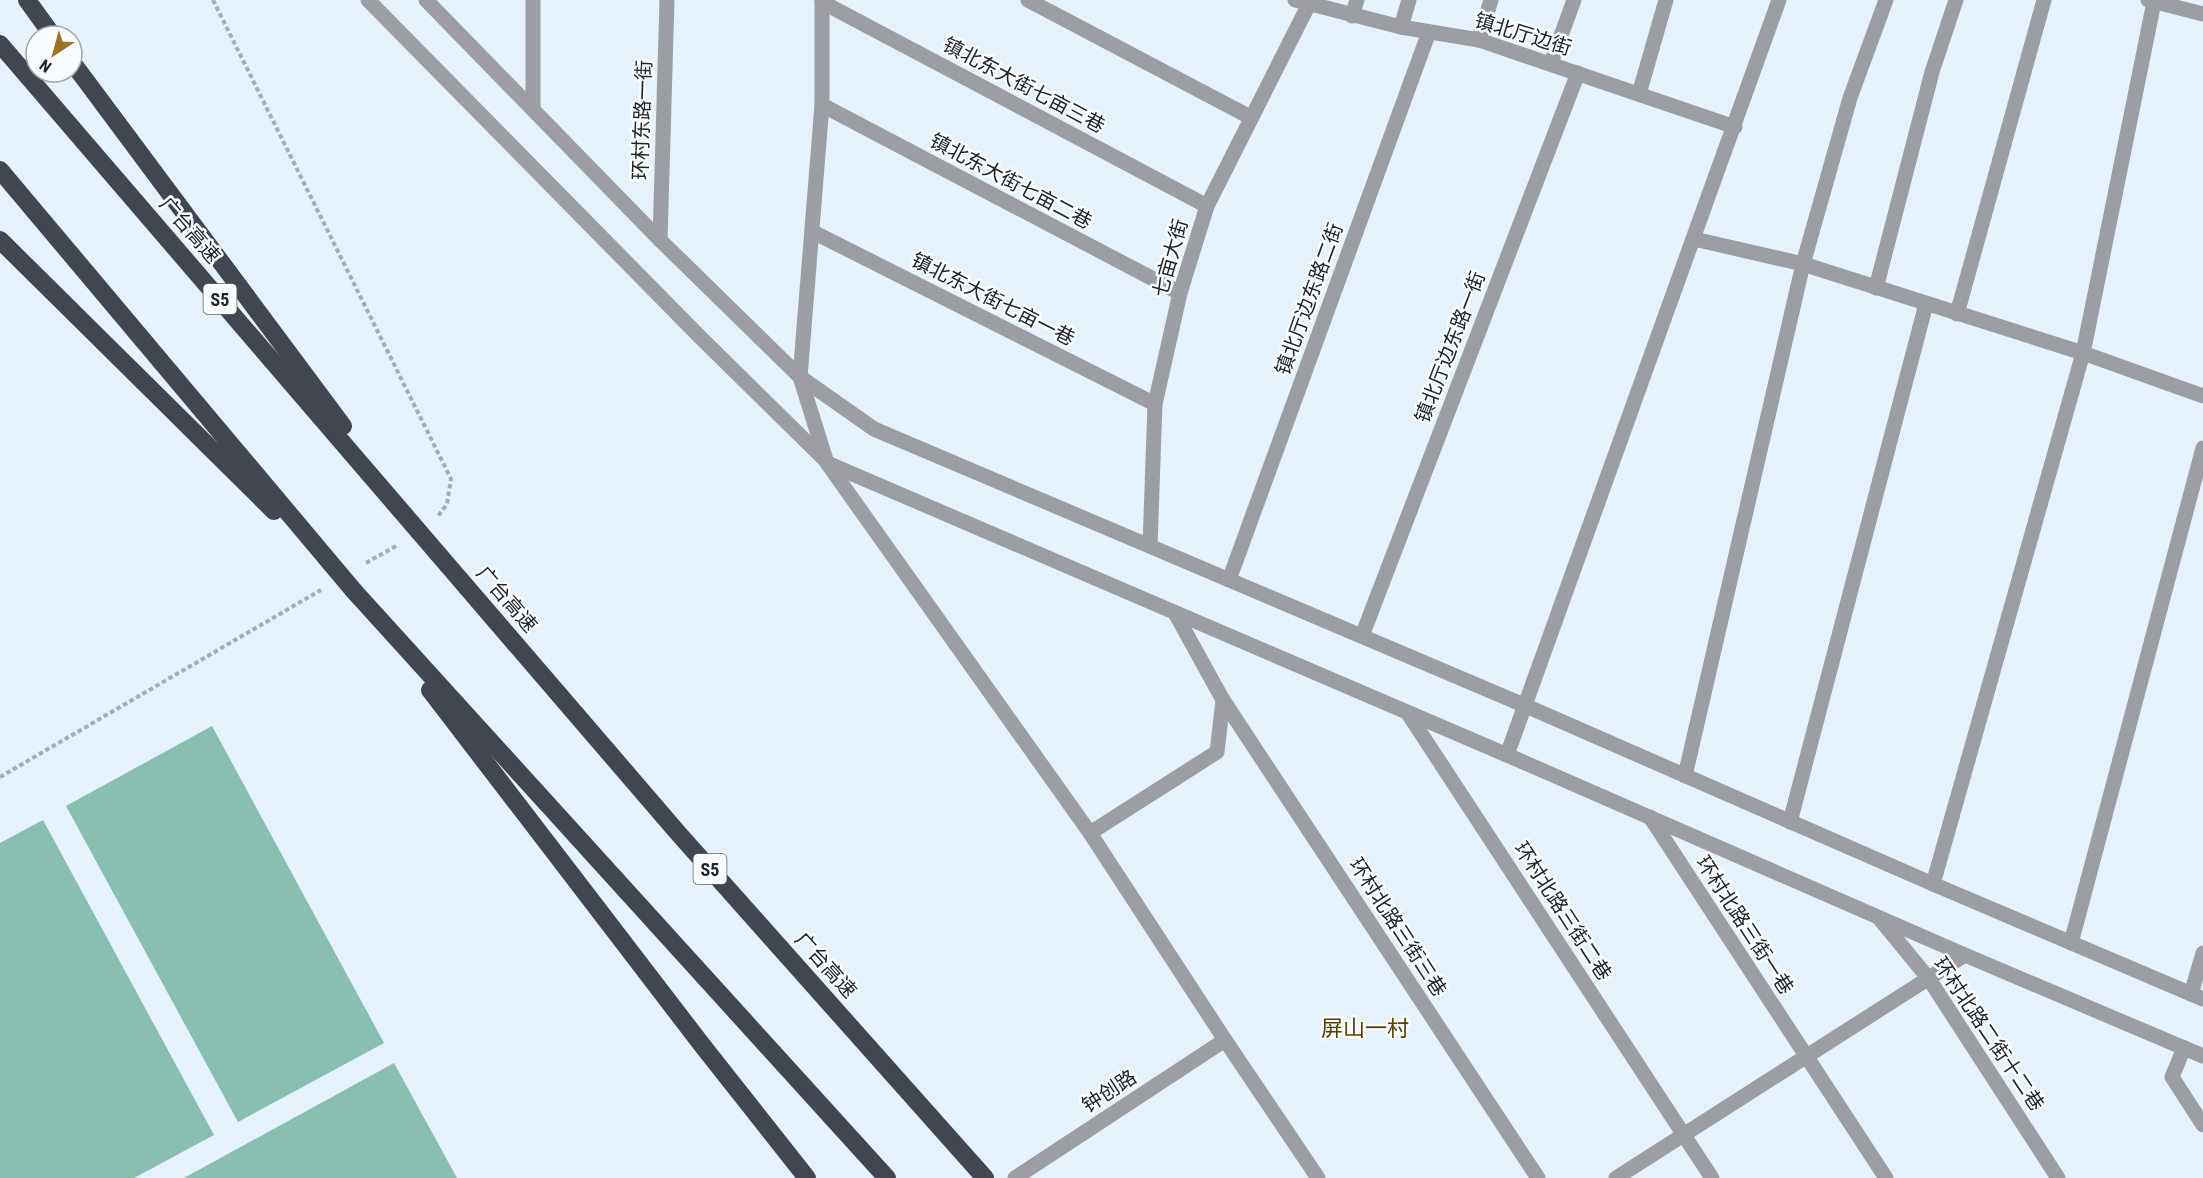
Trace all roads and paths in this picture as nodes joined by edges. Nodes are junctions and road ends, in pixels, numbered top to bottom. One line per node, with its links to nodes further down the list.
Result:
1 (27, 0): 22 (highway)
2 (213, 0): 52 (path)
3 (368, 0): 51 (street)
4 (426, 0): 32 (street)
5 (533, 0): 32 (street)
6 (667, 0): 40 (street, 环村东路一街)
7 (1028, 0): 33 (street)
8 (1357, 0): 21 (street)
9 (1409, 0): 23 (street)
10 (1491, 0): 25 (street)
11 (1574, 0): 27 (street)
12 (1666, 0): 30 (street)
13 (1779, 0): 34 (street)
14 (1886, 0): 41 (street)
15 (1956, 0): 42 (street)
16 (2044, 0): 45 (street)
17 (822, 1): 31 (street); 36 (street, 镇北东大街七亩三巷)
18 (2151, 1): 20 (street); 46 (street)
19 (1302, 2): 21 (street, 镇北厅边街); 33 (street, 七亩大街)
20 (2203, 14)
21 (1352, 16): 23 (street, 镇北厅边街)
22 (44, 24)
23 (1401, 27): 24 (street, 镇北厅边街)
24 (1429, 33): 25 (street, 镇北厅边街); 57 (street, 镇北厅边东路二街)
25 (1479, 40): 27 (street, 镇北厅边街)
26 (0, 44): 55 (highway, 广台高速 / S5, bridge)
27 (1551, 63): 28 (street, 镇北厅边街)
28 (1578, 73): 30 (street, 镇北厅边街); 61 (street, 镇北厅边东路一街)
29 (84, 78): 55 (highway, bridge)
30 (1639, 94): 34 (street, 镇北厅边街)
31 (822, 105): 37 (street); 43 (street, 镇北东大街七亩二巷)
32 (533, 109): 40 (street)
33 (1250, 117): 36 (street, 七亩大街)
34 (1735, 127): 38 (street)
35 (0, 170): 59 (highway, bridge)
36 (1207, 206): 43 (street, 七亩大街)
37 (813, 232): 47 (street); 49 (street, 镇北东大街七亩一巷)
38 (1694, 239): 41 (street); 63 (street)
39 (0, 240): 59 (highway, bridge)
40 (660, 240): 47 (street)
41 (1803, 264): 42 (street); 66 (street)
42 (1876, 288): 44 (street)
43 (1180, 293): 49 (street, 七亩大街)
44 (1926, 304): 45 (street); 69 (street)
45 (1957, 314): 46 (street)
46 (2083, 353): 48 (street); 71 (street)
47 (800, 377): 51 (street); 54 (street)
48 (2203, 396)
49 (1155, 404): 54 (street, 七亩大街)
50 (2203, 448): 73 (street)
51 (827, 463): 60 (street); 70 (street)
52 (437, 518)
53 (401, 543): 56 (path)
54 (1150, 546): 57 (street)
55 (439, 555): 82 (highway, 广台高速 / S5)
56 (360, 567)
57 (1229, 580): 61 (street)
58 (329, 585): 67 (path)
59 (354, 591): 85 (highway); 86 (highway)
60 (1175, 613): 62 (street, 环村北路三街三巷); 64 (street)
61 (1362, 636): 63 (street)
62 (1223, 700): 70 (street); 91 (street, 环村北路三街三巷)
63 (1526, 706): 65 (street); 66 (street)
64 (1407, 711): 65 (street); 84 (street, 环村北路三街二巷)
65 (1507, 755): 68 (street)
66 (1686, 776): 69 (street)
67 (0, 777)
68 (1650, 817): 72 (street); 80 (street, 环村北路三街一巷)
69 (1790, 822): 71 (street)
70 (1090, 833): 78 (street)
71 (1933, 884): 73 (street)
72 (1879, 918): 75 (street); 76 (street, 环村北路二街十二巷)
73 (2071, 943): 77 (street)
74 (2203, 953): 77 (street)
75 (1965, 955): 76 (street); 79 (street)
76 (1929, 979): 80 (street); 95 (street, 环村北路二街十二巷)
77 (2197, 996)
78 (1225, 1040): 89 (street, 钟创路); 90 (street)
79 (2184, 1048): 81 (street); 83 (street)
80 (1806, 1056): 84 (street); 94 (street, 环村北路三街一巷)
81 (2203, 1056)
82 (883, 1064): 87 (highway, 广台高速 / S5); 88 (highway)
83 (2203, 1125)
84 (1684, 1134): 92 (street); 93 (street, 环村北路三街二巷)
85 (807, 1178)
86 (887, 1178)
87 (986, 1178)
88 (1000, 1178)
89 (1015, 1178)
90 (1318, 1178)
91 (1538, 1178)
92 (1616, 1178)
93 (1712, 1178)
94 (1886, 1178)
95 (2058, 1178)

